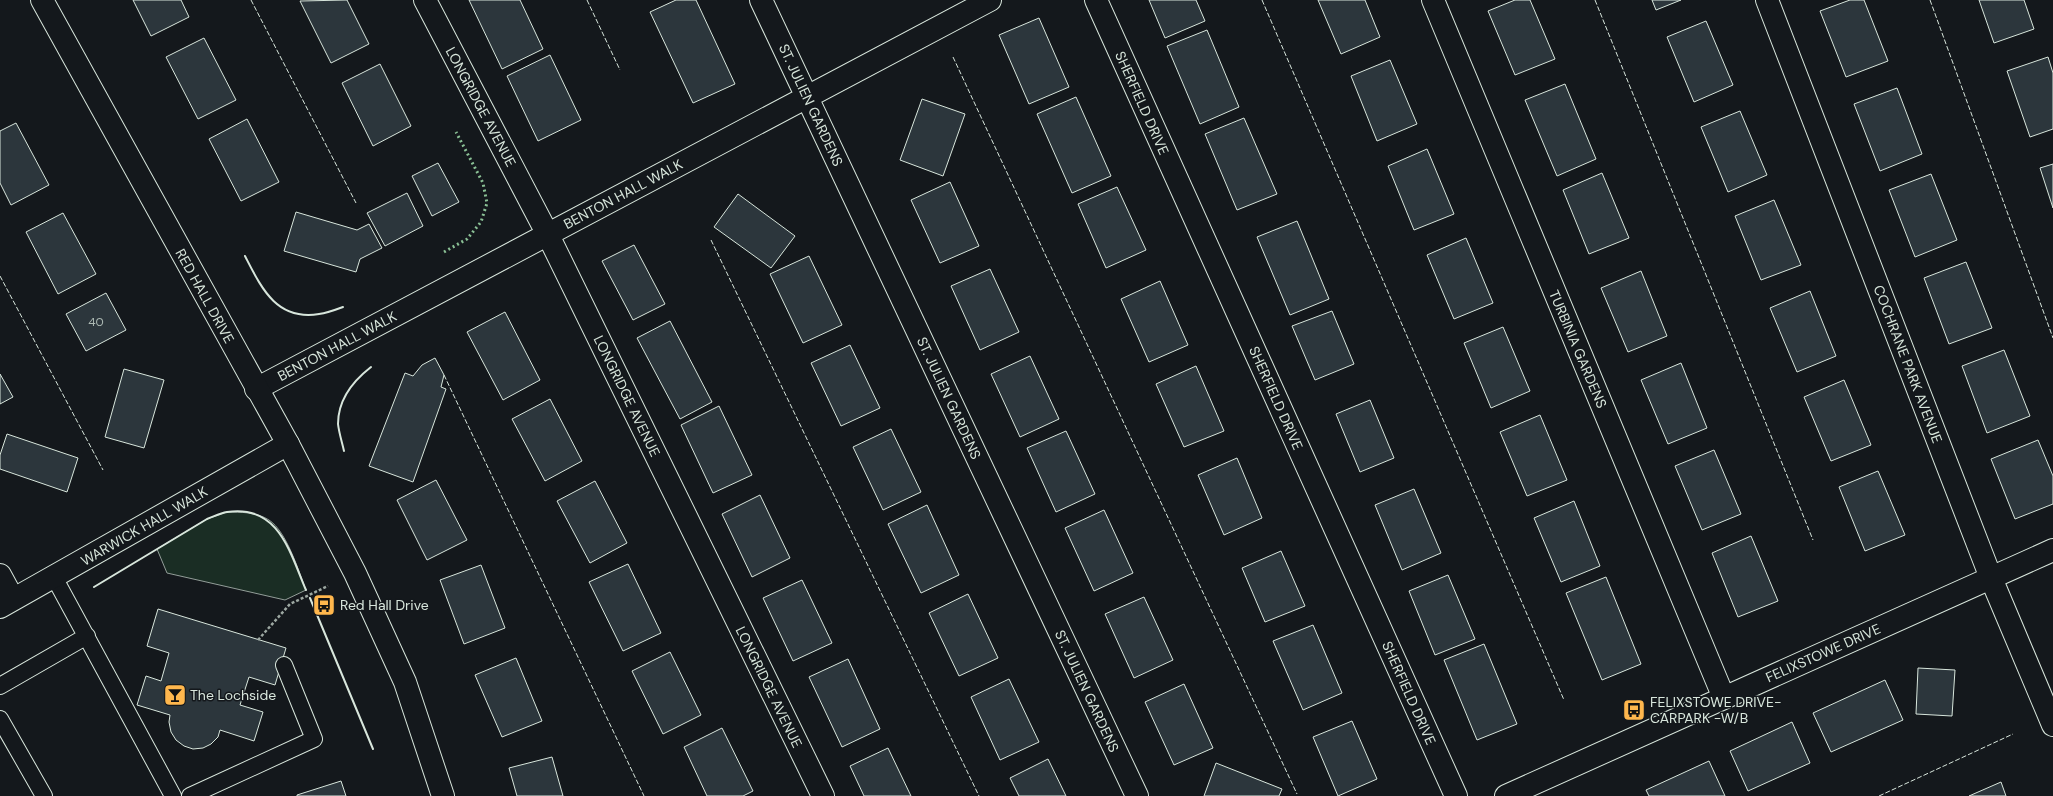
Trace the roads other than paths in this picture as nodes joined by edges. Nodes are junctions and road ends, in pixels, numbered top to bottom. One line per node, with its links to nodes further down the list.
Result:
1 (42, 0): 10 (street, RED HALL DRIVE)
2 (425, 0): 9 (street, LONGRIDGE AVENUE)
3 (761, 0): 8 (street, ST. JULIEN GARDENS)
4 (990, 0): 8 (street, BENTON HALL WALK)
5 (1096, 0): 29 (street, SHERFIELD DRIVE)
6 (1433, 0): 20 (street, TURBINIA GARDENS)
7 (1767, 0): 15 (street, COCHRANE PARK AVENUE)
8 (807, 96): 9 (street, BENTON HALL WALK); 28 (street, ST. JULIEN GARDENS)
9 (548, 234): 10 (street, BENTON HALL WALK); 27 (street, LONGRIDGE AVENUE)
10 (256, 389): 11 (street, RED HALL DRIVE)
11 (288, 444): 14 (street, WARWICK HALL WALK); 26 (street, RED HALL DRIVE)
12 (2053, 550): 15 (street, FELIXSTOWE DRIVE)
13 (0, 575): 16 (street)
14 (54, 577): 16 (street, WARWICK HALL WALK); 17 (lane)
15 (1991, 578): 20 (street, FELIXSTOWE DRIVE); 22 (street, COCHRANE PARK AVENUE)
16 (7, 603)
17 (87, 636): 19 (lane); 24 (lane)
18 (284, 665): 25 (lane)
19 (0, 686)
20 (1724, 698): 30 (street, FELIXSTOWE DRIVE)
21 (0, 719): 23 (lane)
22 (2053, 725)
23 (44, 796)
24 (173, 796)
25 (190, 796)
26 (443, 796)
27 (822, 796)
28 (1137, 796)
29 (1456, 796)
30 (1506, 796)

